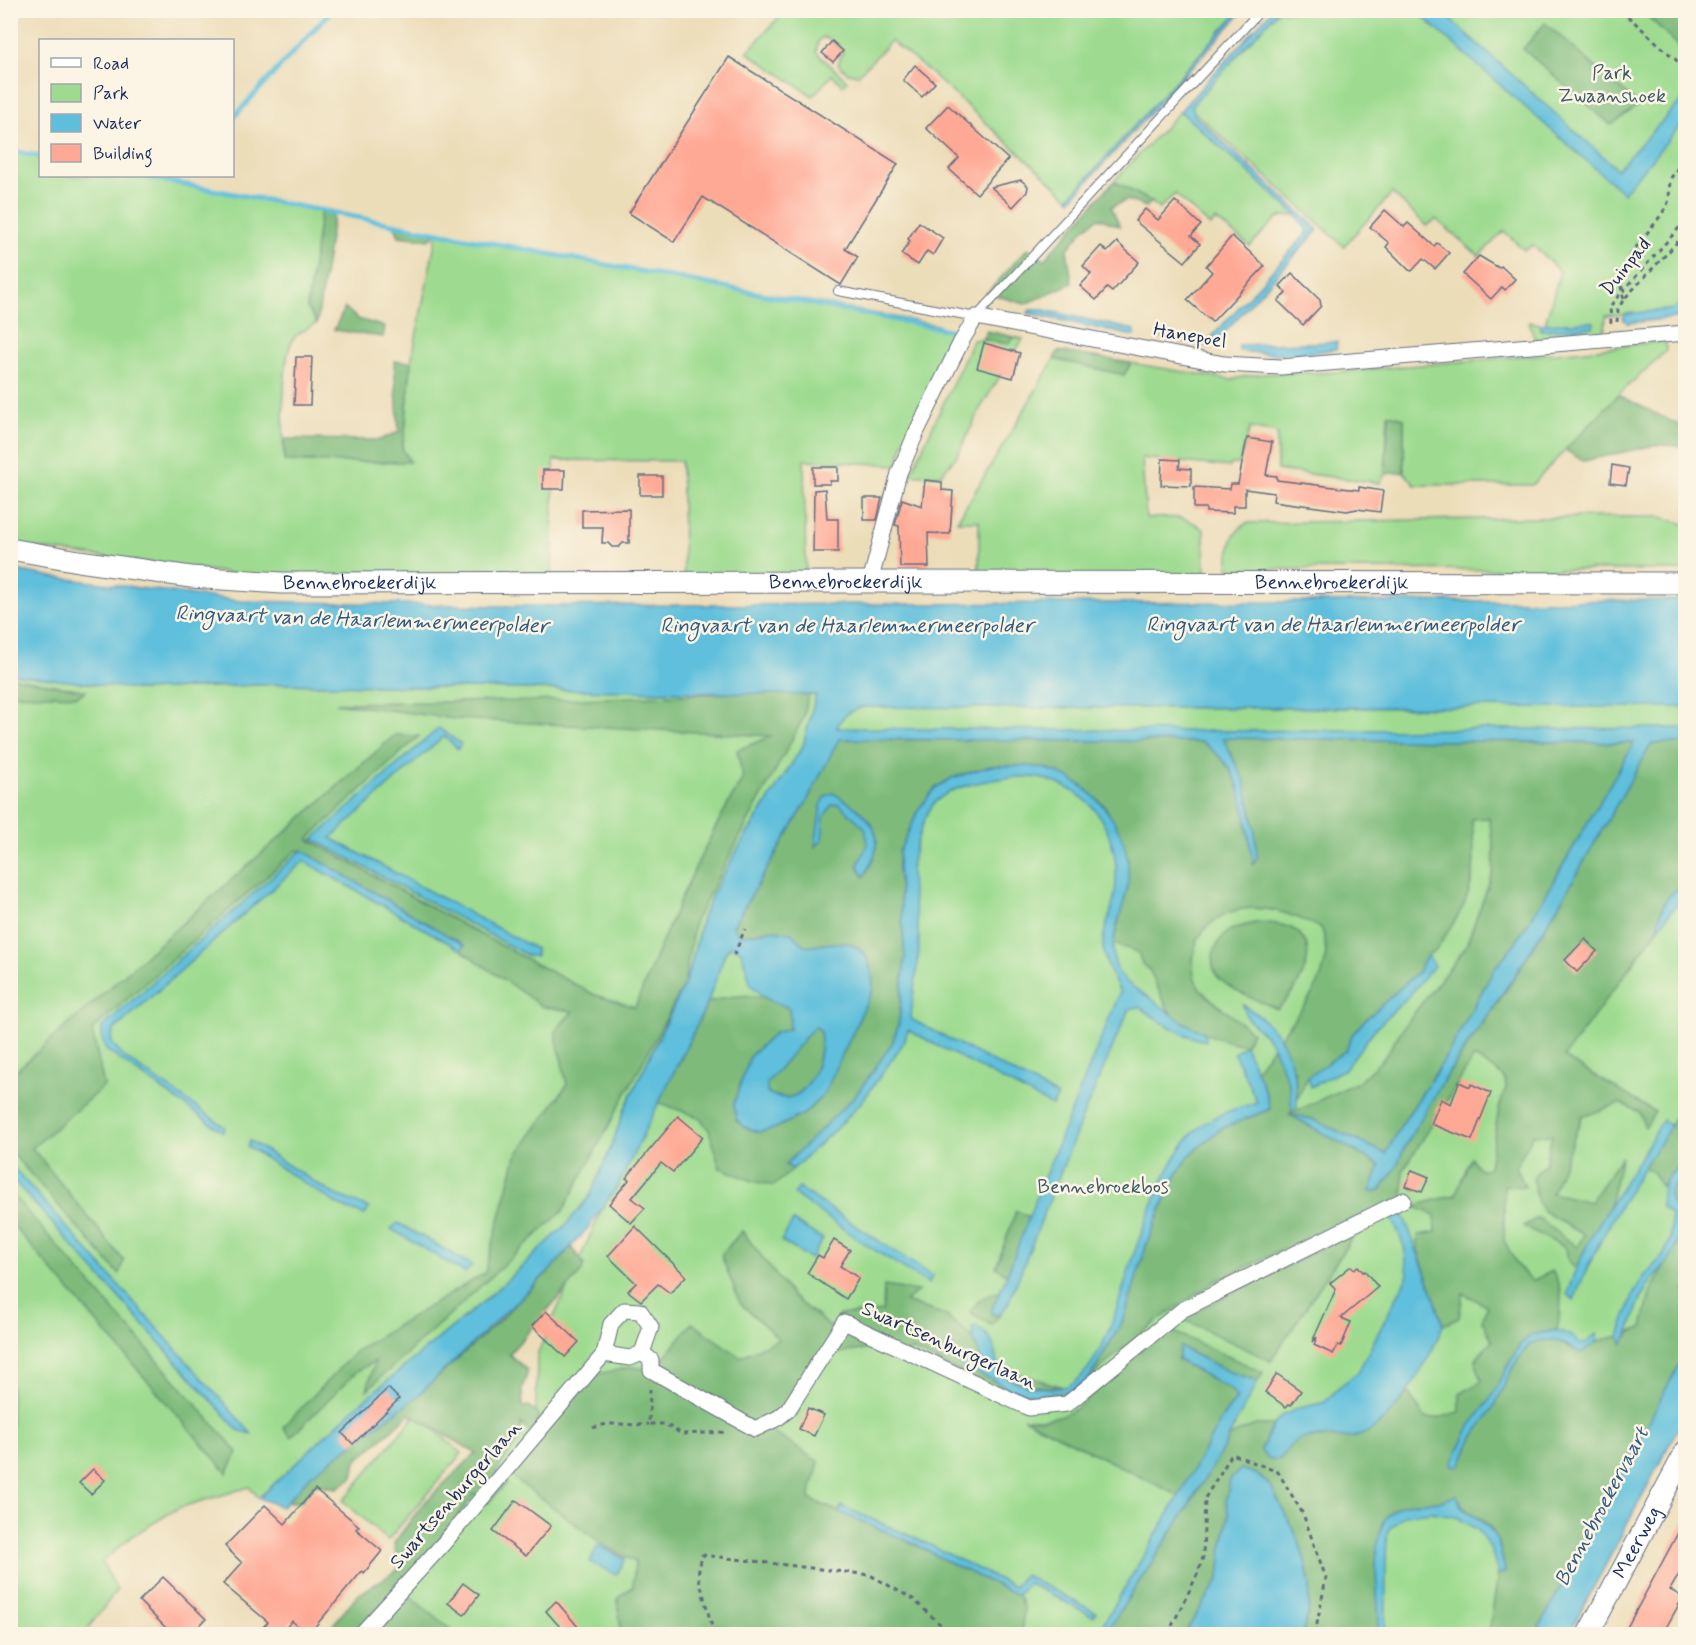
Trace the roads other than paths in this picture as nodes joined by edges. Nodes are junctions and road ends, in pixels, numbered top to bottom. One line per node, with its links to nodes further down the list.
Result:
1 (1261, 10): 3 (lane)
2 (838, 291): 3 (lane)
3 (976, 317): 4 (street, Hanepoel); 6 (street)
4 (1686, 333)
5 (10, 549): 6 (street, Bennebroekerdijk)
6 (870, 582): 7 (street, Bennebroekerdijk)
7 (1686, 583)
8 (1404, 1200): 9 (street, Swartsenburgerlaan)
9 (642, 1353): 10 (street); 10 (street, Swartsenburgerlaan)
10 (604, 1354): 12 (street, Swartsenburgerlaan)
11 (1686, 1451): 13 (street, Meerweg)
12 (361, 1635)
13 (1588, 1635)

